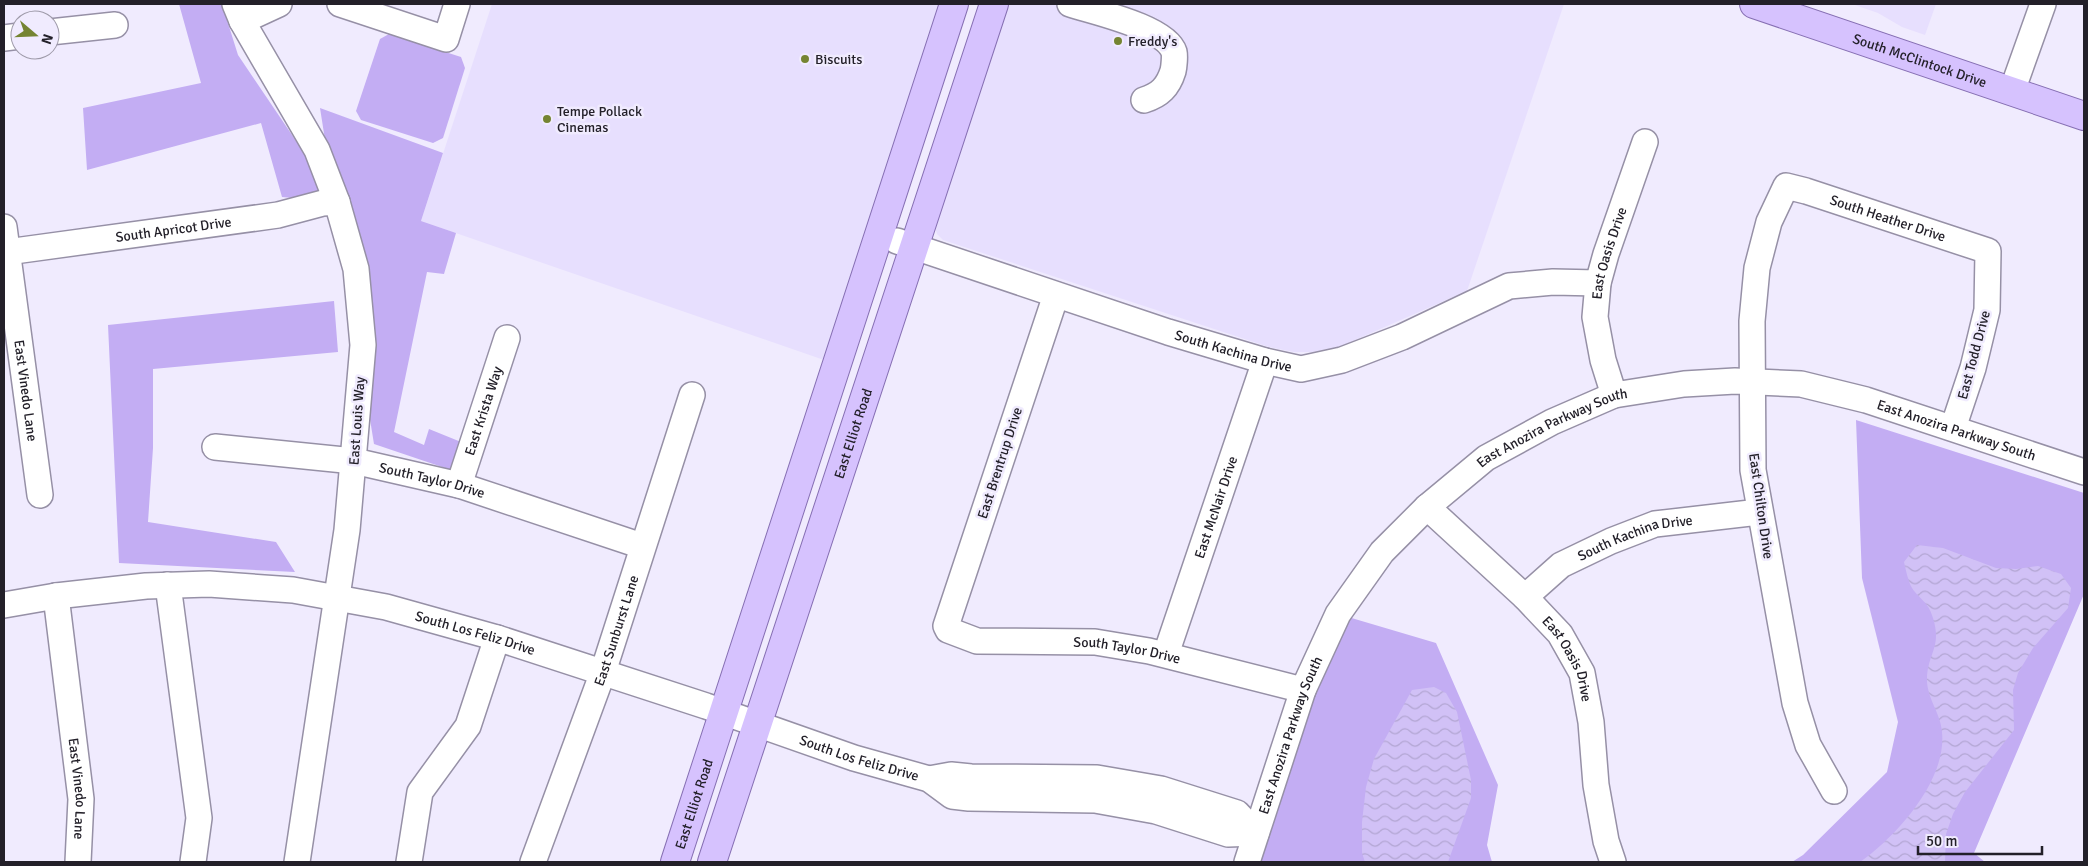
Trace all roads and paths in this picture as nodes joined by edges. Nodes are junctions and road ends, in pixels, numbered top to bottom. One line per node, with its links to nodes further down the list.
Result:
1 (279, 4): 9 (street)
2 (340, 4): 3 (street)
3 (458, 4)
4 (954, 4): 48 (main road, East Elliot Road)
5 (994, 4): 19 (main road, East Elliot Road)
6 (1070, 4): 13 (street)
7 (1754, 4): 12 (main road, South McClintock Drive)
8 (2044, 4): 12 (street)
9 (238, 12): 17 (street, East Louis Way)
10 (114, 24): 11 (street)
11 (60, 31)
12 (2012, 91): 14 (main road, South McClintock Drive)
13 (1144, 100)
14 (2084, 116)
15 (1645, 142): 22 (street, East Oasis Drive)
16 (1786, 186): 20 (street, South Heather Drive); 26 (street, East Chilton Drive)
17 (337, 202): 21 (street, South Apricot Drive); 31 (street, East Louis Way)
18 (4, 227): 21 (street, East Vinedo Lane)
19 (905, 244): 23 (street, South Kachina Drive); 49 (main road, East Elliot Road)
20 (1988, 251): 29 (street, East Todd Drive)
21 (7, 252): 34 (street, East Vinedo Lane)
22 (1598, 283): 25 (street, South Kachina Drive); 28 (street, East Oasis Drive)
23 (1056, 295): 25 (street, South Kachina Drive); 43 (street, East Brentrup Drive)
24 (507, 338): 33 (street, East Krista Way)
25 (1265, 361): 45 (street, East McNair Drive)
26 (1752, 382): 28 (street, East Anozira Parkway South); 29 (street, East Anozira Parkway South); 36 (street, East Chilton Drive)
27 (692, 395): 37 (street, East Sunburst Lane)
28 (1614, 395): 35 (street, East Anozira Parkway South)
29 (1953, 428): 32 (street, East Anozira Parkway South)
30 (215, 447): 31 (street, South Taylor Drive)
31 (354, 461): 33 (street, South Taylor Drive); 41 (street, East Louis Way)
32 (2084, 472)
33 (459, 484): 37 (street, South Taylor Drive)
34 (40, 495)
35 (1427, 507): 40 (street, East Oasis Drive); 47 (street, East Anozira Parkway South)
36 (1759, 512): 40 (street, South Kachina Drive); 50 (street, East Chilton Drive)
37 (642, 546): 46 (street, East Sunburst Lane)
38 (168, 585): 39 (street, South Los Feliz Drive); 41 (street, South Los Feliz Drive); 53 (street)
39 (56, 596): 42 (street, South Los Feliz Drive); 52 (street, East Vinedo Lane)
40 (1525, 597): 60 (street, East Oasis Drive)
41 (338, 598): 44 (street, South Los Feliz Drive); 54 (street, East Louis Way)
42 (4, 605)
43 (948, 630): 45 (street, South Taylor Drive)
44 (497, 638): 46 (street, South Los Feliz Drive); 55 (street)
45 (1166, 654): 47 (street, South Taylor Drive)
46 (602, 672): 48 (street, South Los Feliz Drive); 56 (street, East Sunburst Lane)
47 (1304, 690): 51 (street, East Anozira Parkway South)
48 (724, 713): 49 (street, South Los Feliz Drive); 57 (main road, East Elliot Road)
49 (757, 725): 51 (street, South Los Feliz Drive); 58 (main road, East Elliot Road)
50 (1834, 791)
51 (1256, 833): 59 (street, East Anozira Parkway South)
52 (78, 862)
53 (193, 862)
54 (297, 862)
55 (409, 862)
56 (533, 862)
57 (675, 862)
58 (712, 862)
59 (1247, 862)
60 (1614, 862)

